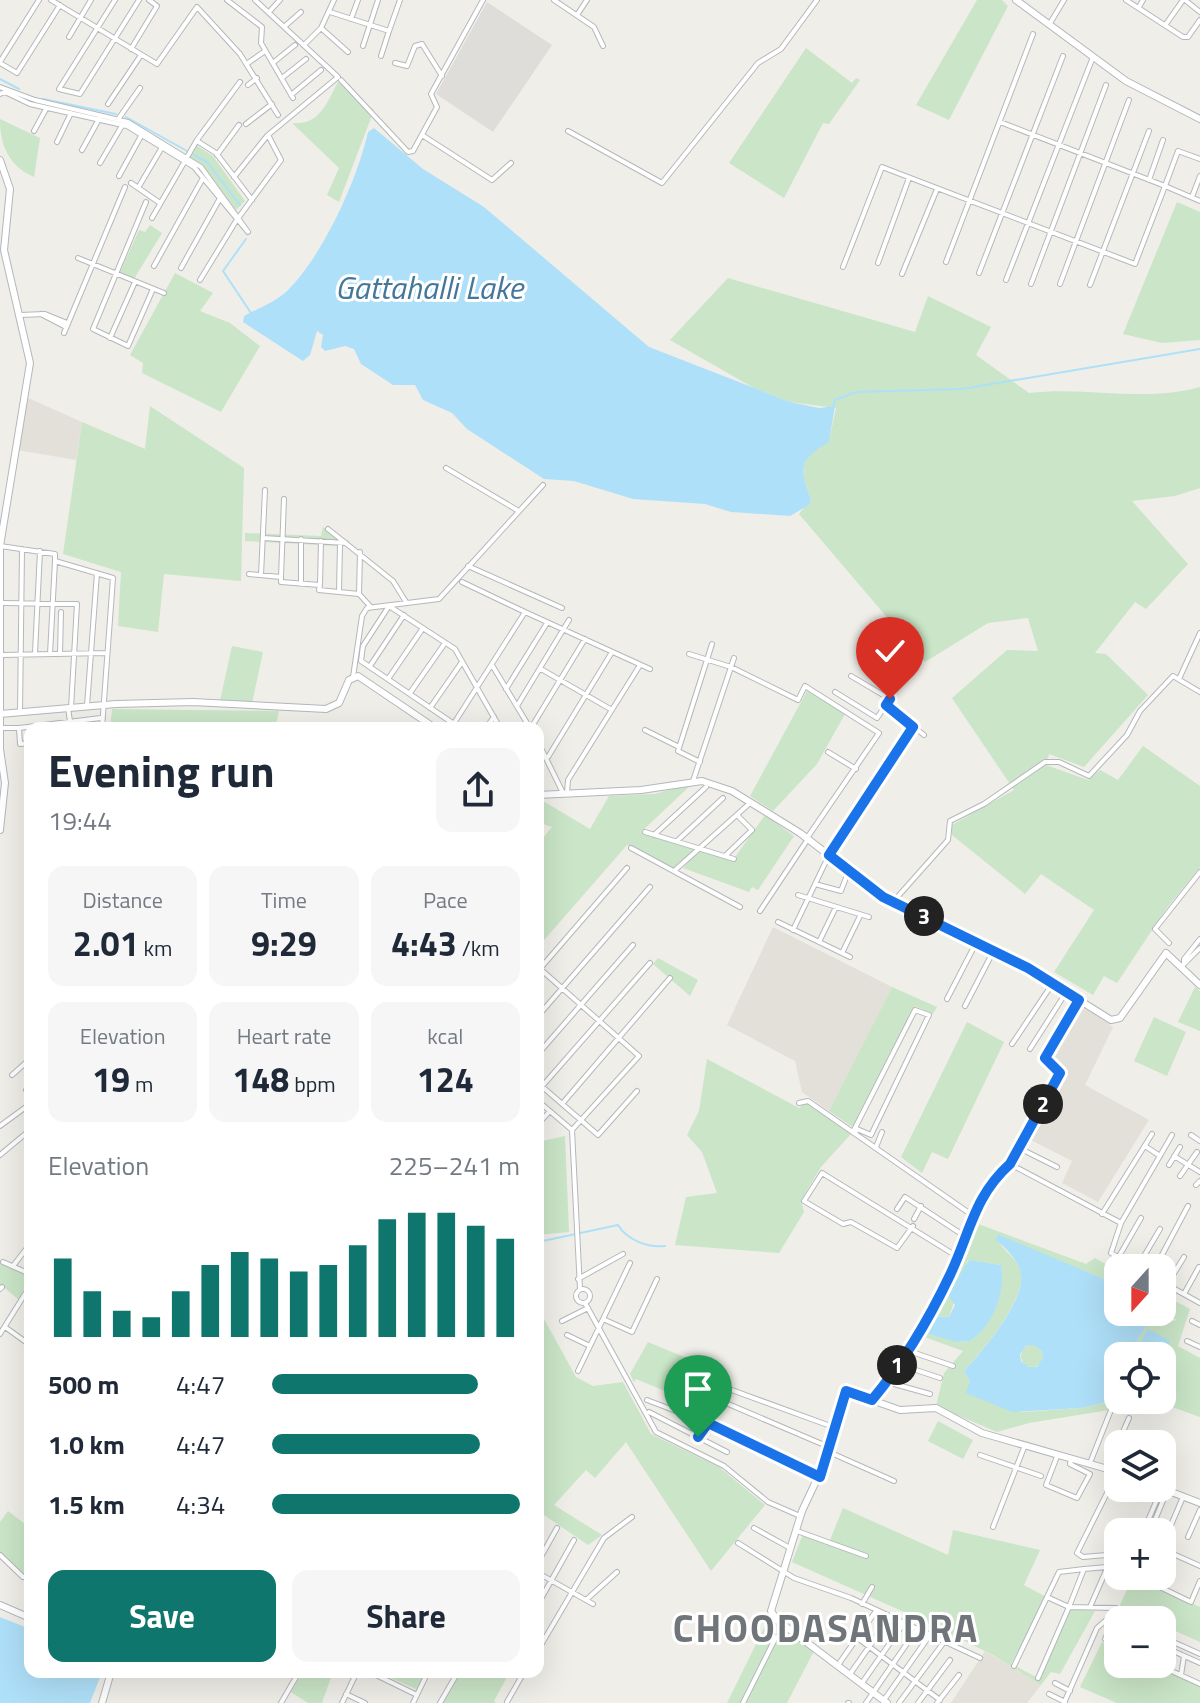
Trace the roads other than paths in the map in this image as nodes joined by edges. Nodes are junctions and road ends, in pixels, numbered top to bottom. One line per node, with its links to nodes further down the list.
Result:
1 (39, 0): 56 (street)
2 (51, 0): 24 (street)
3 (64, 0): 24 (street)
4 (91, 0): 31 (street)
5 (115, 0): 39 (street)
6 (139, 0): 43 (street)
7 (149, 0): 48 (street)
8 (227, 0): 49 (street)
9 (255, 0): 26 (street)
10 (280, 0): 26 (street)
11 (334, 0): 28 (street)
12 (358, 0): 32 (street)
13 (378, 0): 34 (street)
14 (400, 0): 40 (street)
15 (483, 0): 61 (street)
16 (554, 0): 30 (street)
17 (587, 0): 30 (street)
18 (817, 0): 84 (street)
19 (1016, 0): 35 (street)
20 (1064, 0): 35 (street)
21 (1126, 0): 25 (street)
22 (1143, 0): 25 (street)
23 (1184, 0): 29 (street); 36 (street)
24 (60, 6): 31 (street); 56 (street)
25 (1139, 7): 36 (street)
26 (269, 12): 37 (street)
27 (301, 12): 37 (street)
28 (330, 12): 32 (street); 38 (street)
29 (1200, 12)
30 (577, 15): 47 (street)
31 (81, 18): 39 (street); 42 (street)
32 (351, 19): 34 (street)
33 (1200, 20): 36 (street)
34 (370, 25): 40 (street); 46 (street)
35 (1049, 25): 54 (street)
36 (1166, 25)
37 (285, 26): 45 (street)
38 (321, 28): 45 (street); 50 (street)
39 (98, 29): 43 (street); 43 (street)
40 (389, 31): 52 (street)
41 (1033, 34): 80 (street)
42 (69, 37)
43 (115, 39): 48 (street)
44 (295, 45): 57 (street)
45 (304, 45): 89 (street)
46 (363, 46)
47 (603, 46)
48 (131, 49): 51 (street)
49 (266, 50): 57 (street); 58 (street)
50 (348, 52)
51 (141, 55): 58 (street); 72 (street)
52 (381, 56)
53 (1063, 56): 87 (street)
54 (1093, 57): 78 (street); 93 (street)
55 (306, 59): 63 (street)
56 (0, 62)
57 (274, 62): 63 (street)
58 (248, 63): 62 (street)
59 (395, 63): 61 (street)
60 (321, 70): 63 (street)
61 (442, 76): 86 (street)
62 (257, 78): 66 (street); 73 (street)
63 (282, 78)
64 (341, 80): 86 (street)
65 (240, 82): 90 (street)
66 (248, 85)
67 (1106, 85): 96 (street)
68 (0, 87): 79 (street)
69 (140, 88): 79 (street)
70 (0, 94): 74 (street)
71 (1129, 100): 103 (street)
72 (108, 104)
73 (272, 104): 76 (street); 81 (street)
74 (47, 108): 75 (street); 83 (street)
75 (71, 113): 77 (street); 92 (street)
76 (278, 115)
77 (99, 119): 79 (street); 95 (street)
78 (1200, 119)
79 (122, 121): 88 (street); 98 (street); 101 (street)
80 (1000, 122): 87 (street); 119 (street)
81 (246, 124)
82 (239, 125): 97 (street)
83 (34, 131)
84 (568, 131)
85 (1149, 131): 104 (street)
86 (422, 135): 102 (street)
87 (1032, 135): 93 (street); 123 (street)
88 (141, 136): 94 (street); 105 (street)
89 (267, 136): 107 (street); 118 (street)
90 (197, 140): 97 (street); 98 (street)
91 (1163, 140): 110 (street)
92 (57, 142)
93 (1058, 146): 96 (street); 126 (street)
94 (161, 148): 98 (street); 114 (street)
95 (82, 150)
96 (1081, 154): 103 (street); 127 (street)
97 (217, 155): 107 (street)
98 (185, 159): 108 (street); 122 (street); 125 (street)
99 (1200, 159): 112 (street)
100 (0, 160): 148 (street)
101 (100, 163)
102 (511, 163)
103 (1106, 164): 104 (street); 128 (street)
104 (1132, 173): 110 (street); 129 (street)
105 (119, 176)
106 (1200, 176): 116 (street)
107 (234, 177): 118 (street)
108 (203, 178): 117 (street); 134 (street)
109 (909, 178): 115 (street); 133 (street); 135 (street)
110 (1149, 180): 112 (street)
111 (131, 183): 114 (street)
112 (1165, 186): 116 (street); 129 (street)
113 (125, 187): 132 (street)
114 (138, 188): 122 (street)
115 (937, 189): 119 (street); 139 (street)
116 (1192, 197): 120 (street)
117 (220, 199): 125 (street); 136 (street)
118 (252, 200): 125 (street)
119 (970, 201): 123 (street); 131 (street)
120 (1200, 201)
121 (146, 202): 137 (street)
122 (160, 203): 124 (street)
123 (1001, 213): 126 (street); 138 (street)
124 (152, 218)
125 (238, 218): 140 (street)
126 (1027, 223): 127 (street); 141 (street)
127 (1050, 232): 128 (street); 143 (street)
128 (1076, 242): 129 (street); 144 (street)
129 (1103, 252): 145 (street)
130 (78, 258): 132 (street)
131 (946, 262)
132 (94, 263): 137 (street); 148 (street)
133 (878, 263)
134 (154, 266)
135 (843, 267)
136 (181, 268)
137 (115, 273): 142 (street); 149 (street)
138 (979, 273)
139 (902, 274)
140 (200, 280)
141 (1006, 280)
142 (135, 281): 146 (street); 149 (street)
143 (1031, 284)
144 (1060, 284)
145 (1090, 285)
146 (153, 289): 147 (street); 149 (street)
147 (164, 293)
148 (20, 315): 162 (street)
149 (110, 338)
150 (446, 468): 154 (street)
151 (543, 485): 154 (street)
152 (265, 490): 156 (street)
153 (284, 499): 157 (street)
154 (517, 510): 167 (street)
155 (328, 529): 161 (street)
156 (263, 538): 157 (street); 170 (street)
157 (283, 539): 158 (street); 171 (street)
158 (301, 539): 159 (street); 173 (street)
159 (321, 541): 160 (street); 174 (street)
160 (340, 543): 161 (street); 175 (street)
161 (349, 544): 165 (street)
162 (0, 546): 163 (street); 178 (street)
163 (22, 549): 164 (street); 179 (street)
164 (40, 551): 166 (street); 180 (street)
165 (360, 552): 176 (street); 177 (street)
166 (55, 561): 168 (street); 181 (street)
167 (468, 566): 177 (street); 183 (street)
168 (97, 573): 197 (street); 198 (street)
169 (249, 574): 170 (street)
170 (261, 575): 171 (street)
171 (281, 577): 173 (street)
172 (462, 582): 185 (street)
173 (301, 584): 174 (street)
174 (320, 585): 175 (street)
175 (339, 592): 176 (street)
176 (359, 594): 182 (street)
177 (406, 602): 182 (street)
178 (1, 603): 179 (street); 204 (street)
179 (20, 603): 180 (street); 199 (street)
180 (37, 603): 181 (street); 200 (street)
181 (53, 603): 196 (street); 201 (street)
182 (369, 605): 215 (street)
183 (562, 608)
184 (61, 612): 202 (street)
185 (525, 612): 188 (street); 208 (street)
186 (404, 615): 189 (street); 210 (street); 210 (street)
187 (569, 620): 190 (street)
188 (547, 622): 190 (street); 220 (street)
189 (423, 628): 193 (street); 216 (street)
190 (565, 630): 192 (street); 212 (street)
191 (1200, 633): 217 (street)
192 (585, 639): 195 (street); 218 (street)
193 (445, 643): 207 (street); 223 (street)
194 (712, 644): 206 (street)
195 (612, 652): 209 (street); 224 (street)
196 (74, 653): 197 (street); 202 (street); 229 (street)
197 (91, 653): 198 (street); 227 (street)
198 (107, 653): 225 (street)
199 (19, 654): 200 (street); 204 (street); 232 (street)
200 (35, 654): 201 (street)
201 (50, 654): 202 (street)
202 (60, 654)
203 (689, 654): 206 (street)
204 (2, 655): 233 (street)
205 (734, 658): 211 (street)
206 (707, 660): 211 (street); 253 (street)
207 (462, 662): 219 (street); 230 (street)
208 (491, 665): 219 (street); 220 (street)
209 (640, 665): 213 (street); 231 (street)
210 (370, 667): 216 (street)
211 (731, 667): 257 (street); 258 (street)
212 (541, 668): 218 (street); 228 (street)
213 (650, 669)
214 (851, 676): 226 (street)
215 (353, 677): 225 (street); 239 (street)
216 (388, 679): 223 (street)
217 (1179, 679): 222 (street); 284 (street)
218 (560, 680): 224 (street); 245 (street)
219 (476, 687): 234 (street); 241 (street)
220 (506, 689): 228 (street)
221 (835, 692): 226 (street)
222 (1200, 692)
223 (410, 694): 230 (street)
224 (586, 695): 231 (street); 256 (street)
225 (103, 705): 227 (street); 235 (street)
226 (886, 705): 246 (street)
227 (87, 706): 229 (street)
228 (517, 706): 244 (street)
229 (69, 708): 232 (street); 236 (street)
230 (430, 708): 240 (street)
231 (612, 710): 261 (street)
232 (20, 713): 233 (street)
233 (1, 714): 249 (street)
234 (494, 717): 242 (street); 243 (street)
235 (102, 718): 237 (street); 238 (street)
236 (70, 722)
237 (84, 722)
238 (102, 722)
239 (426, 722)
240 (447, 722)
241 (454, 722)
242 (490, 722)
243 (497, 722)
244 (526, 722)
245 (534, 722)
246 (913, 727): 251 (street); 273 (street)
247 (19, 728): 248 (street); 249 (street); 252 (street)
248 (24, 728)
249 (1, 730): 266 (street)
250 (645, 730): 253 (street)
251 (924, 735)
252 (24, 744)
253 (679, 747): 257 (street)
254 (544, 751): 256 (street)
255 (828, 752): 258 (street)
256 (548, 757): 261 (street)
257 (700, 762): 259 (street)
258 (856, 769): 269 (street)
259 (693, 781): 261 (street); 264 (street)
260 (706, 787): 268 (street)
261 (565, 793): 262 (street)
262 (544, 795)
263 (723, 798): 270 (street)
264 (752, 801): 265 (street); 269 (street)
265 (737, 815): 272 (street); 274 (street)
266 (0, 830)
267 (645, 832): 268 (street)
268 (654, 835): 270 (street)
269 (808, 838): 273 (street); 287 (street)
270 (677, 841): 272 (street)
271 (631, 848): 277 (street)
272 (700, 849): 274 (street); 277 (street)
273 (829, 855): 280 (street); 284 (street)
274 (725, 856): 275 (street)
275 (734, 859)
276 (627, 868): 301 (street)
277 (674, 871): 285 (street)
278 (1200, 872): 295 (street)
279 (847, 875): 280 (street)
280 (815, 884): 283 (street)
281 (650, 887): 308 (street)
282 (798, 895): 283 (street)
283 (808, 898): 286 (street); 291 (street)
284 (893, 902): 294 (street)
285 (740, 907)
286 (836, 907): 288 (street); 293 (street)
287 (760, 911)
288 (861, 915): 289 (street); 299 (street)
289 (869, 917)
290 (778, 922): 291 (street)
291 (793, 930): 293 (street)
292 (1200, 939): 303 (street)
293 (819, 942): 299 (street)
294 (976, 943): 298 (street); 310 (street)
295 (1169, 943)
296 (633, 945): 312 (street)
297 (1200, 948): 303 (street)
298 (993, 951): 306 (street); 313 (street)
299 (842, 953): 300 (street)
300 (850, 957)
301 (544, 963)
302 (650, 963): 315 (street)
303 (1183, 965): 307 (street); 311 (street)
304 (544, 973): 308 (street)
305 (670, 978): 316 (street)
306 (1053, 983): 309 (street); 317 (street)
307 (1200, 985)
308 (562, 988): 312 (street); 314 (street)
309 (1067, 991): 311 (street); 319 (street)
310 (947, 999)
311 (1079, 1000): 344 (street)
312 (581, 1005): 315 (street); 318 (street)
313 (965, 1006)
314 (544, 1009)
315 (599, 1021): 316 (street); 322 (street)
316 (618, 1038): 326 (street); 331 (street)
317 (1012, 1044)
318 (544, 1047)
319 (1030, 1049)
320 (24, 1064): 321 (street)
321 (12, 1075)
322 (544, 1082)
323 (544, 1091): 326 (street)
324 (637, 1091): 331 (street)
325 (799, 1103): 334 (street)
326 (562, 1104): 331 (street)
327 (544, 1106): 329 (street)
328 (24, 1108): 332 (street)
329 (550, 1111): 330 (street); 333 (street)
330 (544, 1118)
331 (581, 1120): 333 (street)
332 (0, 1126)
333 (572, 1130): 380 (street)
334 (855, 1130): 334 (street); 342 (street)
335 (882, 1132): 342 (street)
336 (1152, 1134): 341 (street)
337 (24, 1135): 346 (street)
338 (1172, 1135): 347 (street)
339 (1191, 1135): 340 (street)
340 (1200, 1141)
341 (1145, 1146): 347 (street); 358 (street)
342 (876, 1147): 359 (street)
343 (1180, 1147): 348 (street)
344 (1019, 1148): 349 (street); 352 (street)
345 (1197, 1152): 351 (street)
346 (0, 1155)
347 (1160, 1156): 362 (street)
348 (1174, 1156): 350 (street); 351 (street)
349 (1010, 1164): 358 (street); 359 (street)
350 (1169, 1165)
351 (1190, 1165): 353 (street); 354 (street)
352 (1057, 1167)
353 (1200, 1172)
354 (1180, 1176)
355 (921, 1206): 357 (street); 361 (street); 365 (street)
356 (1188, 1206): 371 (street)
357 (897, 1209)
358 (1102, 1214): 362 (street)
359 (972, 1215): 365 (street)
360 (1141, 1218): 369 (street)
361 (914, 1219)
362 (1121, 1223): 368 (street)
363 (913, 1226): 363 (street); 372 (street)
364 (1160, 1229): 370 (street)
365 (966, 1237): 372 (street)
366 (24, 1252): 376 (street)
367 (623, 1254): 380 (street)
368 (1114, 1254)
369 (1120, 1254)
370 (1145, 1254)
371 (1162, 1254)
372 (958, 1257): 400 (street)
373 (1184, 1257): 378 (street)
374 (3, 1262): 376 (street)
375 (630, 1263): 388 (street)
376 (13, 1266): 379 (street)
377 (1199, 1267): 384 (street)
378 (1176, 1268)
379 (24, 1271)
380 (578, 1279): 382 (street)
381 (657, 1279): 388 (street)
382 (580, 1289): 387 (street); 387 (street)
383 (1176, 1289): 384 (street)
384 (1184, 1294): 386 (street)
385 (24, 1300): 392 (street)
386 (1200, 1302)
387 (587, 1306): 389 (street); 393 (street)
388 (603, 1319): 393 (street)
389 (562, 1321)
390 (1192, 1321): 391 (street)
391 (1200, 1325)
392 (5, 1327): 394 (street); 396 (street)
393 (599, 1327): 398 (street); 433 (street)
394 (0, 1334)
395 (567, 1335): 398 (street)
396 (24, 1341)
397 (1187, 1341): 399 (street)
398 (590, 1346): 403 (street)
399 (1200, 1347)
400 (906, 1350): 401 (street); 402 (street)
401 (898, 1364): 404 (street); 405 (street)
402 (953, 1366)
403 (578, 1371)
404 (940, 1378)
405 (887, 1382): 406 (street); 408 (street)
406 (930, 1394)
407 (647, 1400): 412 (street)
408 (872, 1400): 413 (street); 416 (street)
409 (649, 1412): 415 (street)
410 (1109, 1414): 422 (street)
411 (1129, 1418): 414 (street)
412 (708, 1423): 415 (street); 426 (street)
413 (836, 1428): 417 (street); 417 (street)
414 (1124, 1430)
415 (698, 1437): 418 (street)
416 (1025, 1445): 420 (street); 423 (street)
417 (829, 1450): 426 (street); 427 (street)
418 (727, 1452)
419 (980, 1455): 423 (street)
420 (1057, 1456): 421 (street); 421 (street)
421 (1070, 1461): 422 (street)
422 (1090, 1463): 424 (street)
423 (1016, 1467): 425 (street); 436 (street)
424 (1104, 1467)
425 (1041, 1476)
426 (820, 1477): 433 (street)
427 (894, 1481)
428 (1176, 1494): 429 (street)
429 (1183, 1497): 431 (street); 435 (street)
430 (1104, 1501): 446 (street)
431 (1200, 1503)
432 (1200, 1510): 440 (street)
433 (800, 1516): 439 (street)
434 (632, 1517): 462 (street)
435 (1174, 1518)
436 (993, 1527)
437 (557, 1528): 444 (street)
438 (754, 1528): 443 (street)
439 (796, 1531): 443 (street); 448 (street)
440 (1188, 1537)
441 (574, 1540): 457 (street)
442 (738, 1543): 453 (street)
443 (790, 1548): 453 (street)
444 (544, 1551)
445 (0, 1555): 455 (street)
446 (1104, 1555)
447 (1176, 1555): 450 (street)
448 (866, 1556)
449 (1104, 1566): 451 (street)
450 (1200, 1566)
451 (1084, 1569): 463 (street); 468 (street)
452 (617, 1572): 464 (street)
453 (782, 1572): 466 (street); 492 (street)
454 (1104, 1575): 469 (street)
455 (23, 1577)
456 (544, 1577): 457 (street)
457 (551, 1581): 461 (street); 462 (street)
458 (1200, 1581): 460 (street)
459 (872, 1587): 466 (street)
460 (1166, 1590)
461 (544, 1593)
462 (573, 1593): 464 (street); 480 (street)
463 (1047, 1597): 468 (street); 493 (street)
464 (585, 1600): 465 (street)
465 (593, 1604)
466 (862, 1604): 471 (street)
467 (0, 1605): 472 (street)
468 (1069, 1607): 469 (street); 506 (street)
469 (1090, 1607): 470 (street)
470 (1104, 1608)
471 (876, 1610): 473 (street); 479 (street)
472 (24, 1615)
473 (890, 1617): 475 (street); 483 (street)
474 (1104, 1620): 512 (street)
475 (904, 1623): 476 (street); 486 (street)
476 (917, 1629): 477 (street); 490 (street)
477 (930, 1635): 481 (street); 494 (street)
478 (776, 1637): 527 (street)
479 (859, 1639): 483 (street); 492 (street)
480 (544, 1640)
481 (944, 1642): 488 (street); 507 (street)
482 (1176, 1643): 485 (street)
483 (870, 1647): 486 (street); 496 (street)
484 (1176, 1652): 487 (street)
485 (1200, 1654)
486 (881, 1655): 490 (street); 508 (street)
487 (1184, 1656): 491 (street); 498 (street)
488 (980, 1658)
489 (950, 1660): 511 (street)
490 (893, 1663): 494 (street); 513 (street)
491 (1200, 1663)
492 (838, 1665): 496 (street)
493 (1014, 1666)
494 (906, 1673): 507 (street); 519 (street)
495 (1176, 1673): 498 (street)
496 (850, 1674): 508 (street)
497 (959, 1675): 517 (street)
498 (1181, 1675): 510 (street)
499 (109, 1678): 521 (street)
500 (296, 1678): 522 (street)
501 (354, 1678): 514 (street)
502 (382, 1678): 516 (street)
503 (425, 1678): 516 (street)
504 (455, 1678): 526 (street)
505 (521, 1678): 518 (street)
506 (1038, 1678)
507 (917, 1682): 511 (street); 529 (street)
508 (862, 1683): 513 (street)
509 (1055, 1683): 512 (street)
510 (1200, 1684)
511 (928, 1690): 517 (street); 530 (street)
512 (1070, 1691): 520 (street)
513 (872, 1692): 519 (street); 528 (street)
514 (346, 1694): 523 (street); 524 (street)
515 (1049, 1694): 520 (street)
516 (417, 1695): 525 (street)
517 (939, 1701)
518 (507, 1702)
519 (885, 1702)
520 (1064, 1702)
521 (102, 1703)
522 (281, 1703)
523 (342, 1703)
524 (365, 1703)
525 (413, 1703)
526 (440, 1703)
527 (743, 1703)
528 (866, 1703)
529 (899, 1703)
530 (918, 1703)

